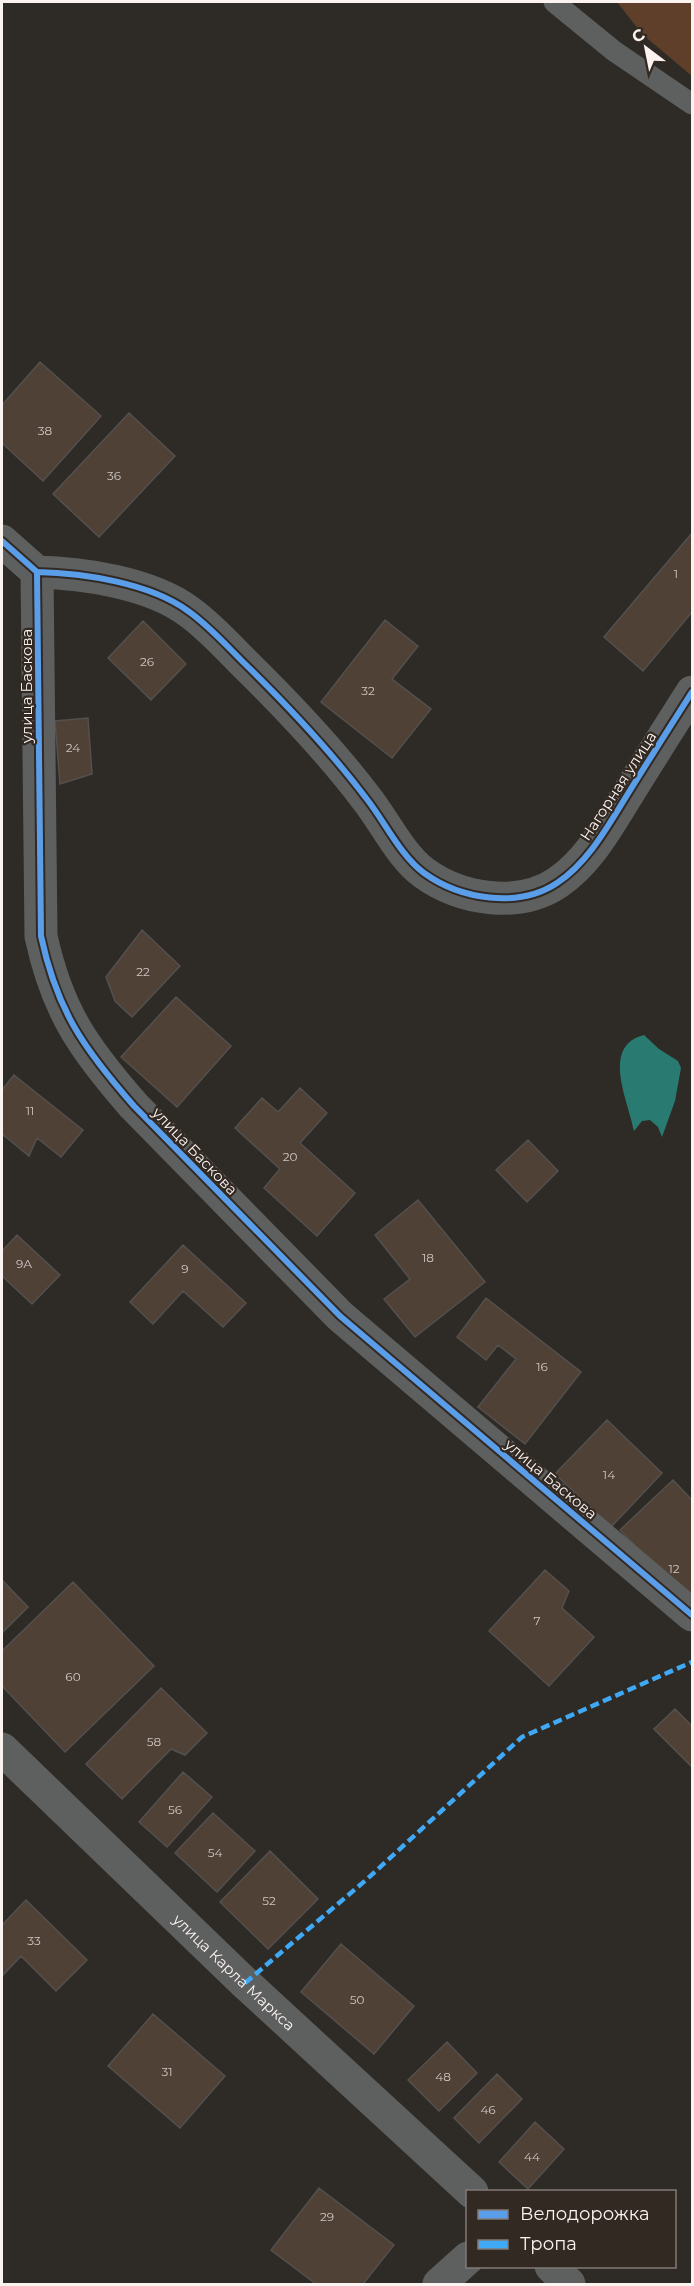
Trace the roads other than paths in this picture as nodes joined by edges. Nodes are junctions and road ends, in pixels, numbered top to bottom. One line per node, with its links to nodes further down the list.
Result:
1 (554, 2): 2 (lane)
2 (693, 104)
3 (2, 541): 4 (street)
4 (37, 572): 5 (street, Нагорная улица); 6 (street, улица Баскова)
5 (693, 692)
6 (693, 1615)
7 (2, 1749): 8 (street, улица Карла Маркса)
8 (470, 2190)
9 (466, 2260): 11 (street)
10 (553, 2268): 12 (street)
11 (440, 2284)
12 (569, 2284)

